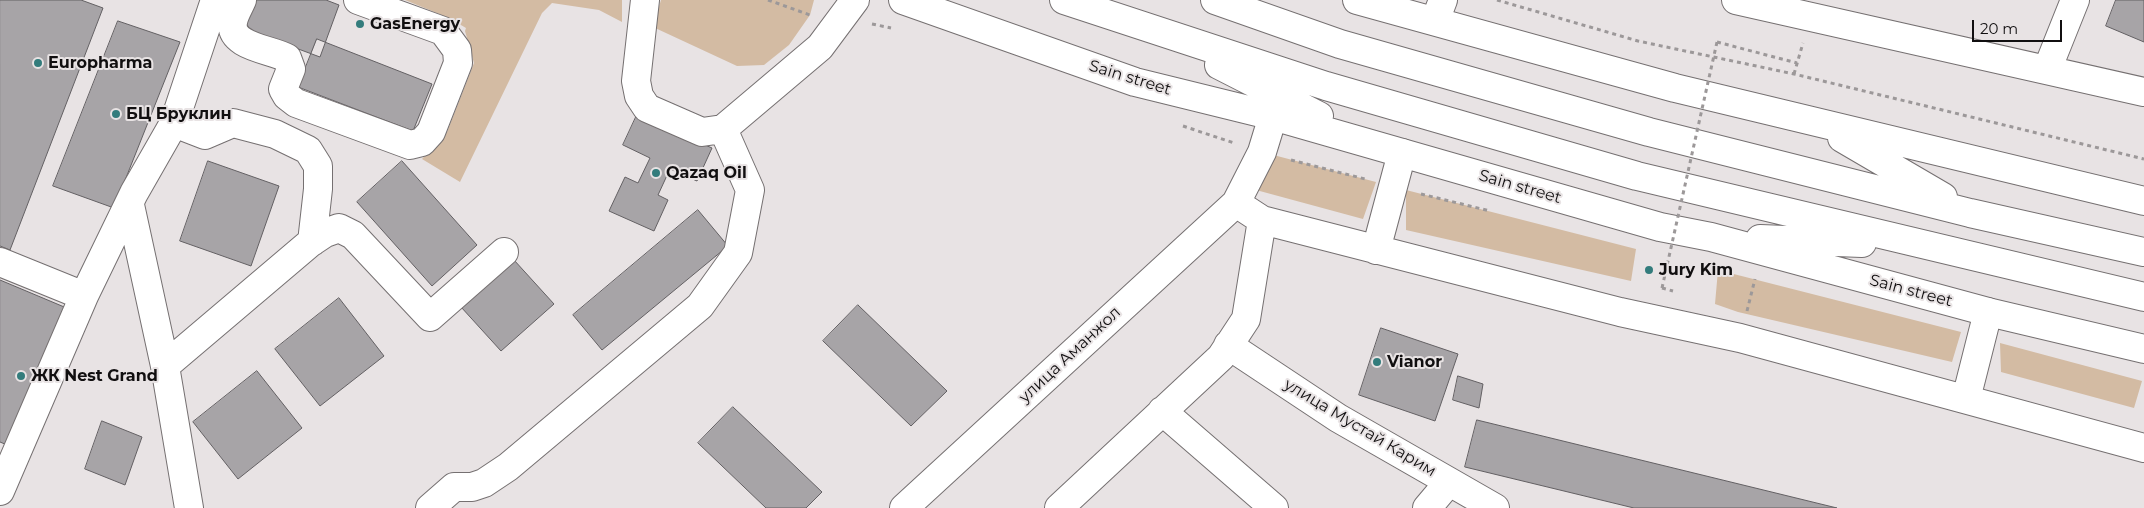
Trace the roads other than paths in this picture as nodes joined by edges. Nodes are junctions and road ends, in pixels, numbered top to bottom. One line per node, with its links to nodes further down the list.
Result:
1 (215, 0): 17 (main road)
2 (242, 0): 3 (main road)
3 (358, 0)
4 (645, 0): 19 (main road)
5 (855, 0): 19 (main road)
6 (903, 0): 16 (main road, Sain street)
7 (1064, 0): 13 (main road)
8 (1215, 0): 25 (main road)
9 (1357, 0): 12 (main road)
10 (1736, 0): 14 (main road)
11 (2075, 0): 14 (main road)
12 (1439, 10): 18 (main road)
13 (1146, 28): 20 (main road); 29 (main road)
14 (2047, 70): 15 (main road)
15 (2144, 92)
16 (1272, 116): 20 (main road, Sain street); 23 (main road)
17 (174, 123): 24 (main road); 28 (main road)
18 (1816, 123): 22 (main road); 25 (main road)
19 (723, 129): 46 (main road)
20 (1374, 145): 21 (main road, Sain street)
21 (1402, 153): 27 (main road, Sain street); 30 (main road)
22 (2144, 201)
23 (1236, 203): 26 (main road); 47 (main road, улица Аманжол)
24 (130, 205): 34 (main road); 39 (main road)
25 (1970, 213): 32 (main road)
26 (1262, 220): 30 (main road); 37 (main road)
27 (1711, 237): 29 (main road); 36 (main road, Sain street)
28 (312, 242): 31 (main road); 39 (main road)
29 (1924, 246): 35 (main road)
30 (1376, 250): 40 (main road)
31 (504, 252)
32 (2144, 252)
33 (0, 262): 34 (main road)
34 (84, 296): 44 (main road)
35 (2144, 297)
36 (1988, 312): 38 (main road, Sain street); 40 (main road)
37 (1228, 345): 41 (main road); 43 (main road, улица Мустай Карим)
38 (2144, 349)
39 (165, 366): 45 (main road)
40 (1966, 399): 42 (main road)
41 (1162, 412): 48 (main road); 49 (main road)
42 (2144, 448)
43 (1449, 482): 50 (main road); 51 (main road, улица Мустай Карим)
44 (0, 491)
45 (189, 508)
46 (430, 508)
47 (904, 508)
48 (1059, 508)
49 (1274, 508)
50 (1428, 508)
51 (1494, 508)

